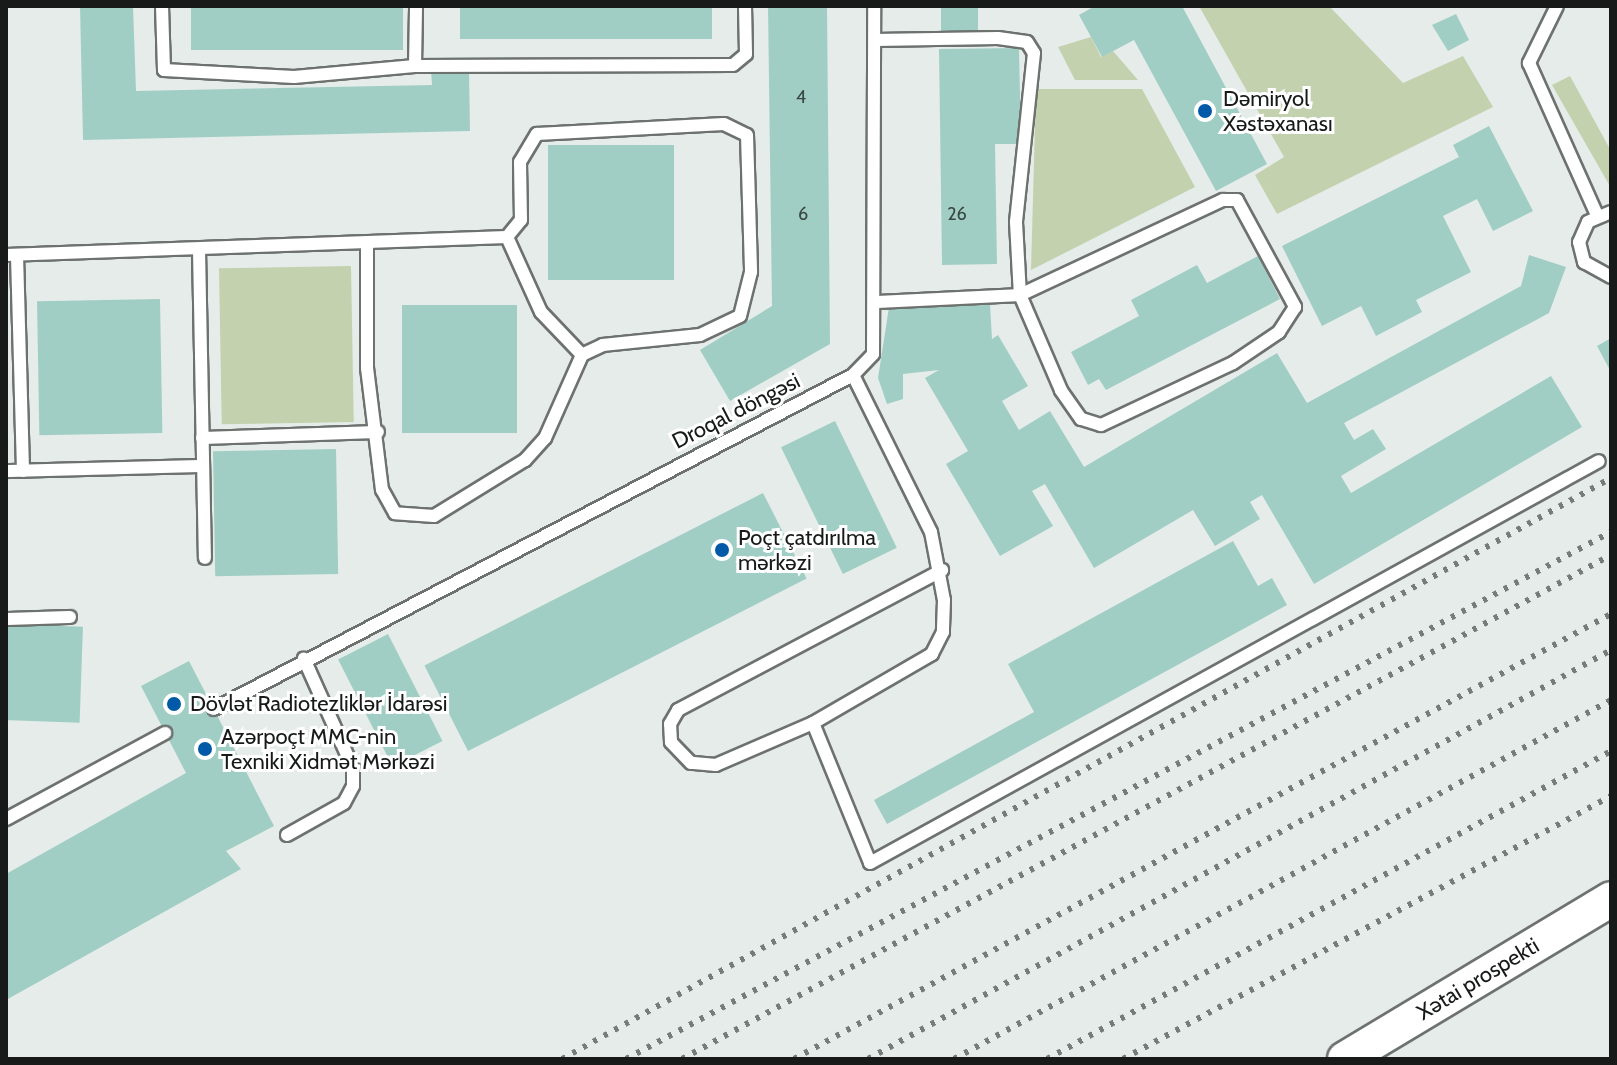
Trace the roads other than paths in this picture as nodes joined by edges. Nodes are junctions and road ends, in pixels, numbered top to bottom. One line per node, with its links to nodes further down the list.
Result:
1 (162, 6): 7 (lane)
2 (416, 6): 7 (lane)
3 (745, 6): 7 (lane)
4 (874, 6): 6 (lane, Droqal döngəsi)
5 (1557, 6): 9 (lane)
6 (875, 40): 15 (lane); 16 (lane, Droqal döngəsi)
7 (415, 66)
8 (1611, 212): 9 (lane)
9 (1597, 215): 14 (lane)
10 (507, 237): 11 (lane); 17 (lane); 17 (lane)
11 (367, 247): 12 (lane); 19 (lane)
12 (199, 250): 13 (lane); 20 (lane)
13 (12, 255): 24 (lane)
14 (1611, 277)
15 (1020, 295): 15 (lane); 16 (lane)
16 (878, 302): 18 (lane, Droqal döngəsi)
17 (582, 355): 19 (lane)
18 (853, 375): 26 (lane); 29 (lane, Droqal döngəsi)
19 (378, 432): 20 (lane)
20 (202, 438): 22 (lane)
21 (1599, 461): 31 (lane)
22 (203, 466): 24 (lane); 25 (lane)
23 (6, 471): 24 (lane)
24 (23, 471)
25 (205, 558)
26 (942, 570): 31 (lane); 31 (lane)
27 (70, 617): 28 (lane)
28 (6, 619)
29 (304, 659): 30 (lane, Droqal döngəsi); 34 (lane)
30 (214, 709)
31 (813, 723)
32 (165, 733): 33 (lane)
33 (6, 819)
34 (287, 835)
35 (1611, 899): 36 (main road, Xətai prospekti)
36 (1345, 1059)

